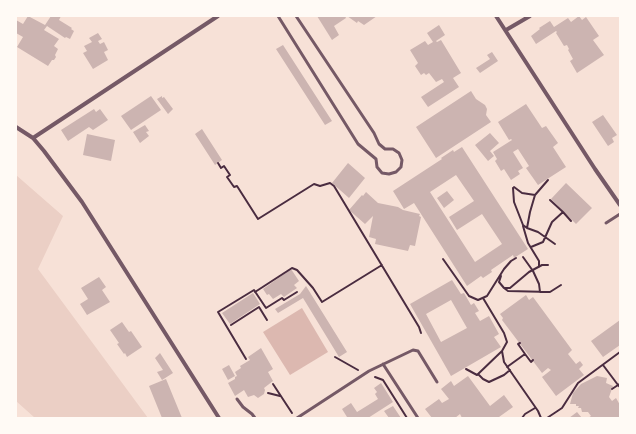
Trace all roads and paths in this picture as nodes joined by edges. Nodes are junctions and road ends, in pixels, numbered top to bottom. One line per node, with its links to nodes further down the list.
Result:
1 (218, 16): 8 (street)
2 (278, 16): 3 (lane)
3 (296, 16)
4 (496, 16): 6 (street)
5 (530, 16): 6 (street)
6 (506, 30): 13 (street)
7 (16, 127): 8 (street)
8 (33, 138): 65 (street)
9 (218, 163): 27 (path)
10 (548, 180): 11 (path)
11 (535, 195): 18 (path); 19 (path)
12 (550, 200): 14 (path)
13 (620, 205)
14 (563, 212): 16 (path); 20 (path)
15 (620, 214): 17 (lane)
16 (571, 221)
17 (606, 223)
18 (523, 224): 19 (path); 22 (path)
19 (527, 228): 20 (path)
20 (545, 238): 21 (path); 22 (path)
21 (555, 244)
22 (530, 247): 28 (path)
23 (523, 257): 29 (path)
24 (516, 258): 30 (path)
25 (442, 260): 36 (path)
26 (548, 265): 28 (path)
27 (382, 266): 33 (path); 41 (path)
28 (539, 267): 29 (path)
29 (533, 271): 32 (path); 35 (path)
30 (501, 274): 32 (path); 36 (path)
31 (561, 285): 35 (path)
32 (504, 288): 35 (path)
33 (255, 292): 37 (path); 47 (path)
34 (297, 292): 37 (path)
35 (540, 292)
36 (483, 298): 43 (path)
37 (263, 304): 38 (path)
38 (259, 307): 39 (path); 40 (path)
39 (267, 320)
40 (231, 325)
41 (421, 333)
42 (520, 343): 45 (path)
43 (502, 351): 51 (path); 55 (path)
44 (620, 352): 50 (path)
45 (525, 354): 48 (path); 51 (path)
46 (335, 357): 53 (path)
47 (246, 359)
48 (533, 360)
49 (383, 364): 57 (lane); 67 (lane); 69 (lane)
50 (603, 365): 59 (path); 72 (path)
51 (507, 367): 54 (path)
52 (466, 369): 55 (path)
53 (358, 370)
54 (510, 370): 55 (path); 64 (path)
55 (478, 374)
56 (371, 376): 68 (path)
57 (437, 382)
58 (273, 384): 62 (path)
59 (619, 385): 60 (path)
60 (612, 389)
61 (268, 393): 62 (path)
62 (281, 396): 67 (path)
63 (237, 399): 66 (lane)
64 (535, 408): 70 (path); 71 (path)
65 (219, 418)
66 (255, 418)
67 (296, 418)
68 (408, 418)
69 (418, 418)
70 (522, 418)
71 (541, 418)
72 (547, 418)

